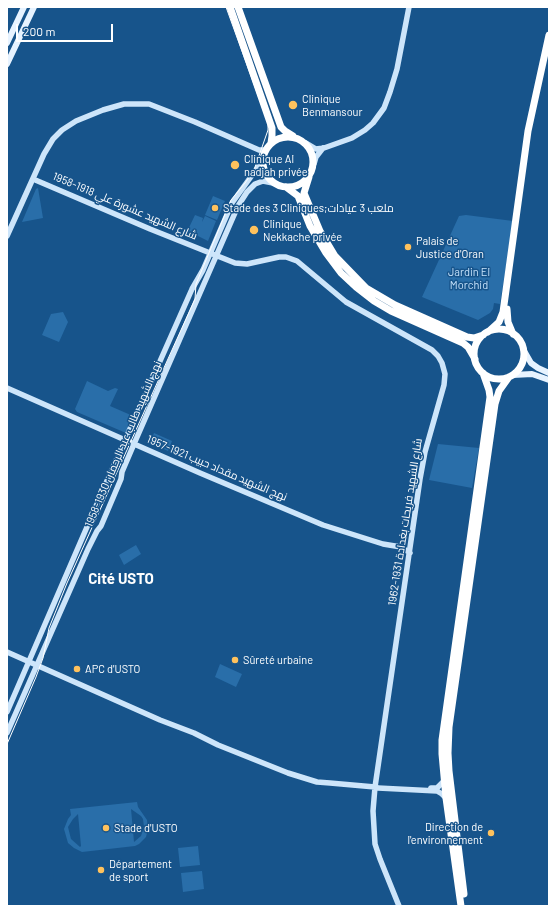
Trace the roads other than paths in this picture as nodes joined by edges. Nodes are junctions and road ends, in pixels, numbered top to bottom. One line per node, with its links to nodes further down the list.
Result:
1 (24, 7): 7 (main road)
2 (34, 7): 11 (main road)
3 (230, 7): 13 (highway)
4 (238, 7): 12 (highway)
5 (409, 7): 15 (main road)
6 (9, 22): 7 (main road)
7 (16, 25): 9 (main road)
8 (549, 35): 26 (highway)
9 (7, 43)
10 (549, 53): 27 (highway)
11 (7, 64)
12 (298, 138): 13 (highway); 14 (highway)
13 (271, 143): 16 (highway)
14 (306, 143): 15 (main road); 18 (highway)
15 (324, 148): 18 (main road)
16 (266, 150): 17 (highway); 20 (main road)
17 (263, 160): 21 (highway); 24 (main road, نهج الشهيد طالب عبد الرحمان 1930-1958)
18 (314, 164): 19 (highway)
19 (308, 177): 22 (highway); 26 (highway)
20 (33, 178): 23 (main road); 24 (main road, شارع الشهيد عشورة علي 1918-1958)
21 (273, 183): 22 (highway); 25 (main road, نهج الشهيد طالب عبد الرحمان 1930-1958)
22 (286, 187): 29 (highway)
23 (7, 236)
24 (210, 253): 25 (main road, شارع الشهيد فريحات بغدادة 1931-1962); 35 (main road, نهج الشهيد طالب عبد الرحمان 1930-1958)
25 (216, 255): 36 (main road, نهج الشهيد طالب عبد الرحمان 1930-1958); 37 (main road, شارع الشهيد فريحات بغدادة 1931-1962)
26 (485, 334): 27 (highway); 29 (highway)
27 (513, 334): 28 (highway)
28 (524, 349): 30 (main road); 32 (highway)
29 (475, 359): 31 (highway)
30 (549, 373)
31 (483, 374): 32 (highway); 45 (highway)
32 (511, 376): 33 (main road); 51 (highway)
33 (549, 380)
34 (7, 388): 35 (main road, نهج الشهيد مقداد حبيب 1921-1957)
35 (125, 439): 36 (main road, نهج الشهيد مقداد حبيب 1921-1957); 41 (main road, نهج الشهيد طالب عبد الرحمان 1930-1958)
36 (134, 444): 38 (main road, نهج الشهيد مقداد حبيب 1921-1957); 42 (main road, نهج الشهيد طالب عبد الرحمان 1930-1958)
37 (412, 540): 38 (main road); 39 (main road, شارع الشهيد فريحات بغدادة 1931-1962)
38 (401, 547): 39 (main road)
39 (410, 553): 46 (main road, شارع الشهيد فريحات بغدادة 1931-1962)
40 (7, 652): 41 (main road)
41 (29, 662): 42 (main road); 43 (main road, نهج الشهيد طالب عبد الرحمان 1930-1958)
42 (38, 666): 44 (main road, نهج الشهيد طالب عبد الرحمان 1930-1958); 46 (main road)
43 (7, 712)
44 (7, 733)
45 (444, 780): 47 (main road); 48 (highway)
46 (375, 787): 47 (main road); 49 (main road, شارع الشهيد فريحات بغدادة 1931-1962)
47 (411, 788): 48 (main road)
48 (446, 798): 50 (highway)
49 (399, 906)
50 (461, 906)
51 (466, 906)

